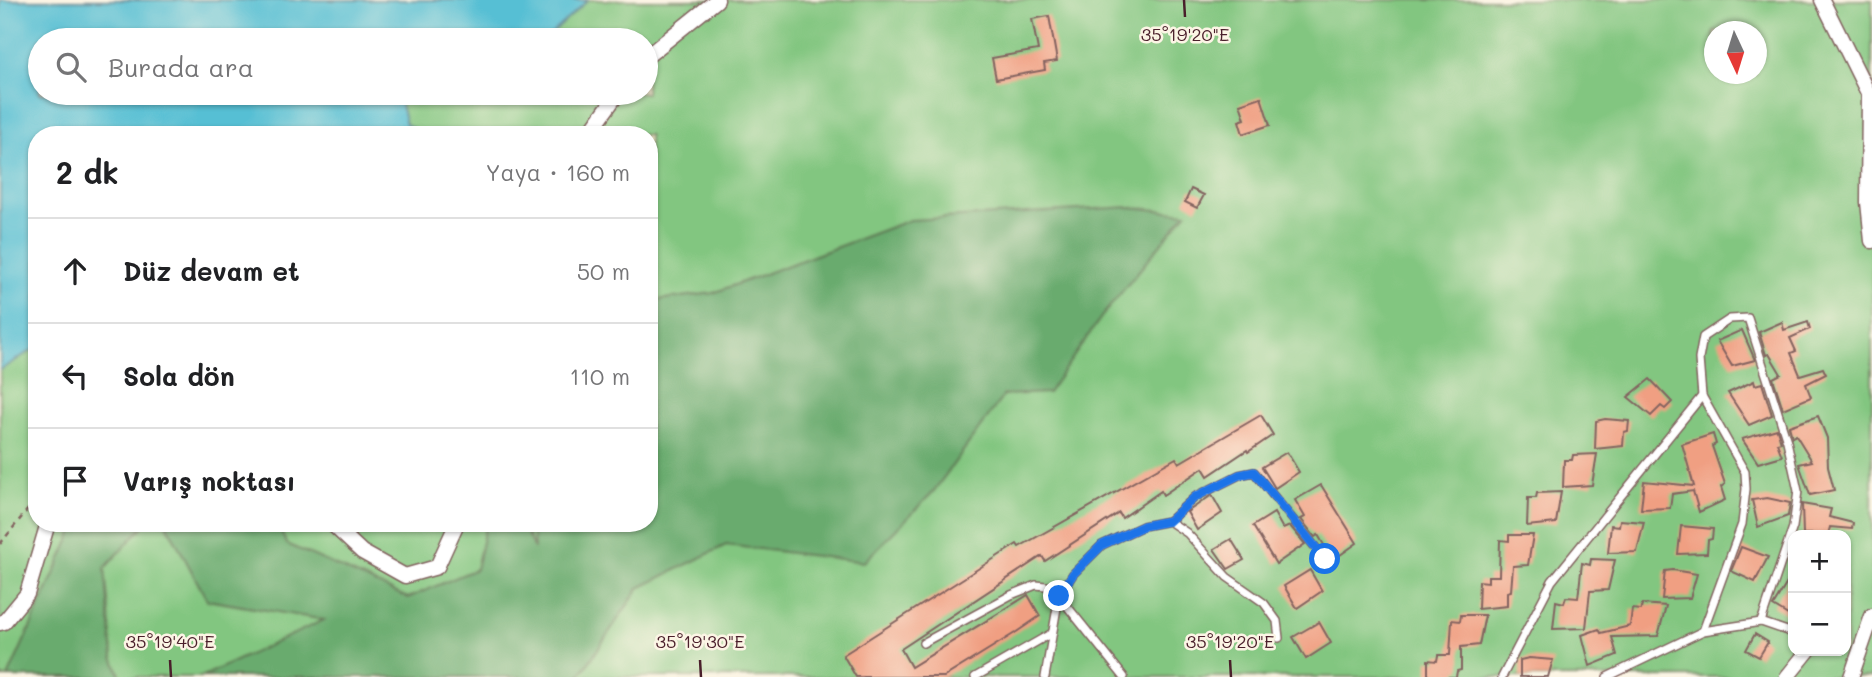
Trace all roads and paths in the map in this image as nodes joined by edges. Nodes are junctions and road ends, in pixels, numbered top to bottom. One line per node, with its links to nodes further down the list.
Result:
1 (717, 0): 3 (street)
2 (1822, 0): 5 (street)
3 (658, 47)
4 (609, 105): 6 (street)
5 (1870, 112): 7 (street)
6 (594, 126)
7 (1872, 241)
8 (1702, 396): 19 (lane); 21 (lane); 30 (lane)
9 (28, 509): 14 (path)
10 (1169, 521): 15 (lane); 16 (lane); 24 (lane)
11 (45, 532): 20 (street)
12 (341, 532): 13 (street)
13 (453, 532)
14 (0, 544)
15 (1325, 559)
16 (1064, 588): 17 (lane); 25 (lane)
17 (1059, 596): 23 (lane); 29 (lane)
18 (1872, 616): 33 (street)
19 (1761, 622): 21 (lane); 22 (lane)
20 (0, 623)
21 (1703, 631): 31 (lane)
22 (1788, 631)
23 (1052, 633): 27 (lane); 28 (lane)
24 (1279, 638)
25 (923, 643)
26 (1804, 656): 32 (street)
27 (975, 677)
28 (1045, 677)
29 (1124, 677)
30 (1502, 677)
31 (1607, 677)
32 (1787, 677)
33 (1851, 677)

